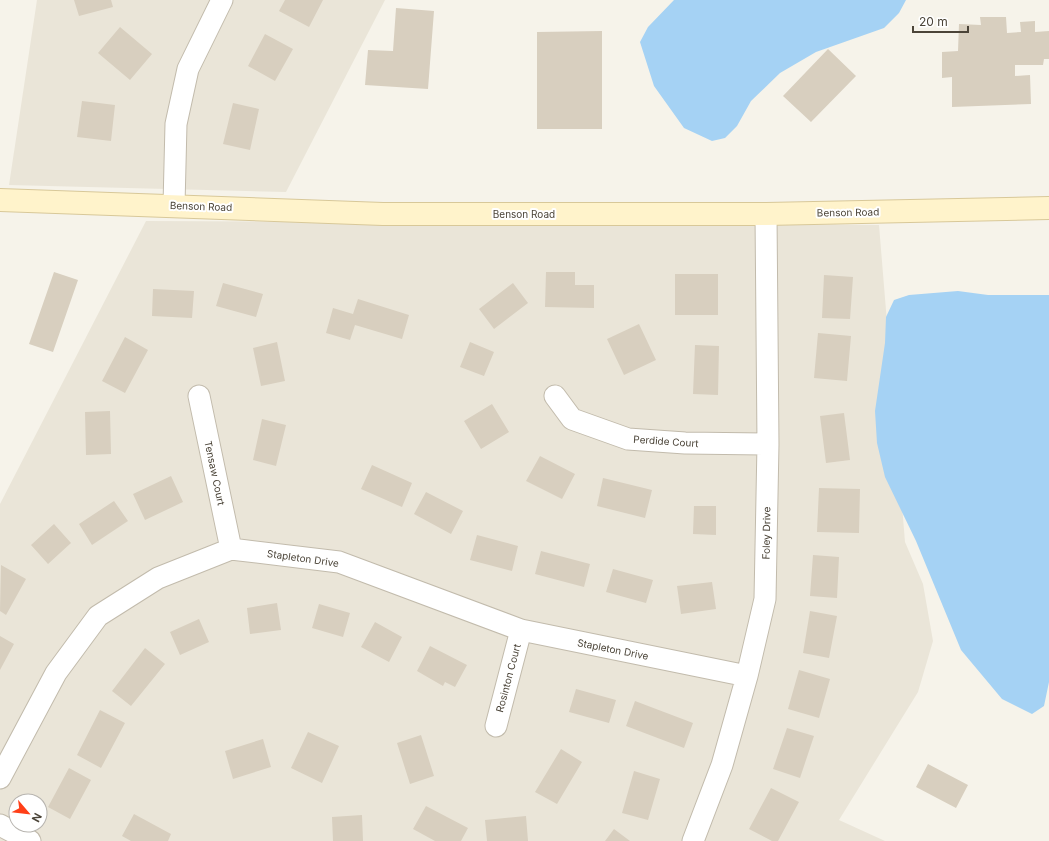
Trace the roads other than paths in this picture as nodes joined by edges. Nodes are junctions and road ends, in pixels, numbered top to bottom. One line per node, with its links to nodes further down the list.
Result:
1 (222, 0): 3 (street)
2 (0, 200): 3 (main road, Benson Road)
3 (174, 205): 5 (main road, Benson Road)
4 (1049, 208): 5 (main road, Benson Road)
5 (766, 214): 8 (street, Foley Drive)
6 (199, 396): 9 (street, Tensaw Court)
7 (555, 396): 8 (street, Perdide Court)
8 (768, 444): 11 (street, Foley Drive)
9 (231, 549): 10 (street, Stapleton Drive); 13 (street, Stapleton Drive)
10 (521, 630): 11 (street, Stapleton Drive); 12 (street, Rosinton Court)
11 (747, 676): 16 (street, Foley Drive)
12 (496, 726)
13 (0, 778)
14 (0, 825): 15 (street)
15 (30, 841)
16 (693, 841)

